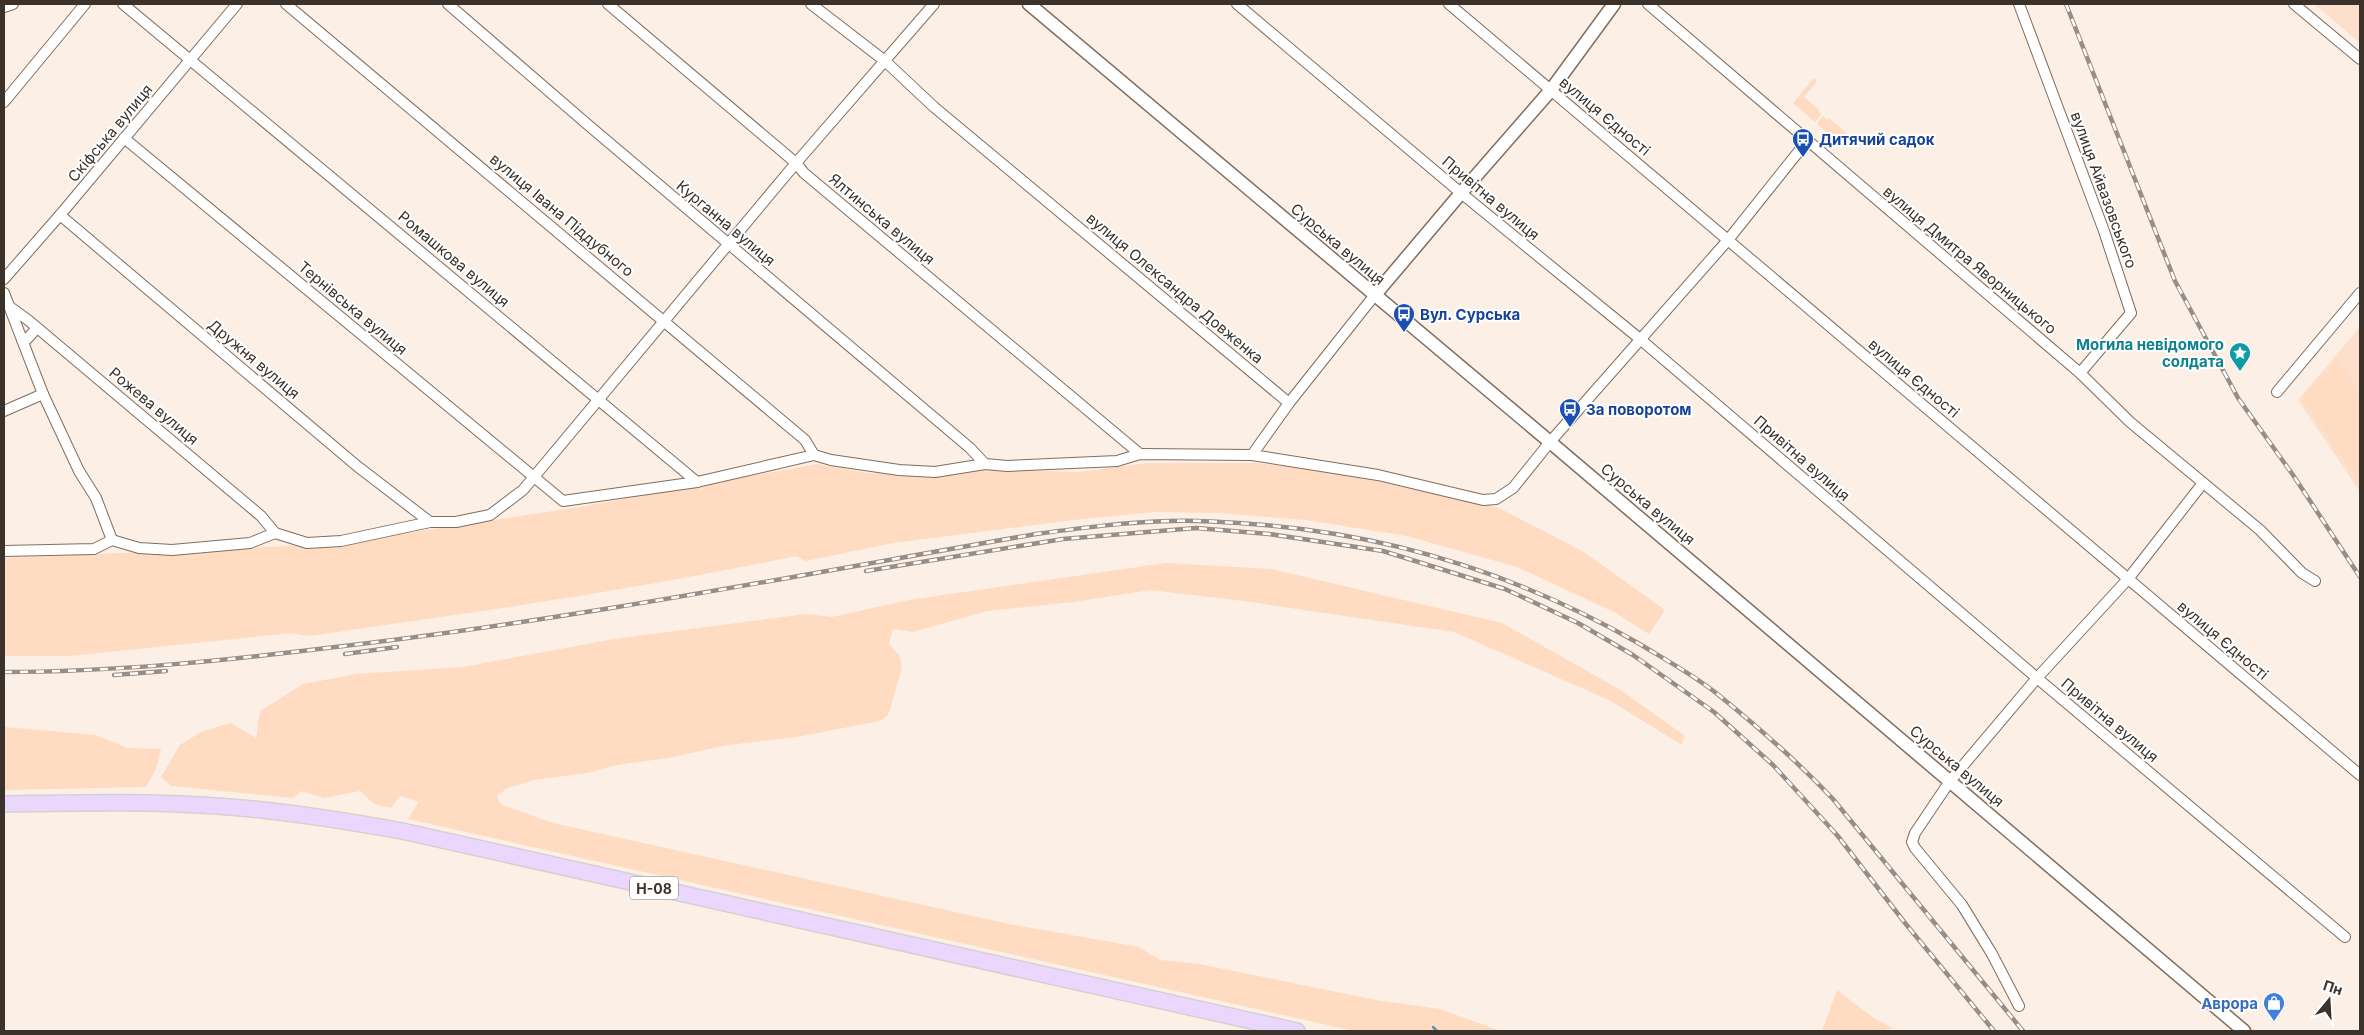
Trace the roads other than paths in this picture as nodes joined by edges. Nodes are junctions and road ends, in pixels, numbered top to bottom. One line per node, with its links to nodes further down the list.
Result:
1 (13, 4): 17 (street)
2 (123, 4): 19 (street, Ромашкова вулиця)
3 (237, 4): 19 (street, Скіфська вулиця)
4 (286, 4): 35 (street, вулиця Івана Піддубного)
5 (448, 4): 29 (street, Курганна вулиця)
6 (608, 4): 25 (street, Ялтинська вулиця)
7 (811, 4): 20 (street, вулиця Олександра Довженка)
8 (934, 4): 20 (street)
9 (1029, 4): 33 (street, Сурська вулиця)
10 (1237, 4): 26 (street, Привітна вулиця)
11 (1448, 4): 21 (street, вулиця Єдності)
12 (1614, 4): 21 (street)
13 (1648, 4): 24 (street, вулиця Дмитра Яворницького)
14 (2019, 4): 39 (street, вулиця Айвазовського)
15 (2294, 4): 18 (street)
16 (82, 5): 22 (street)
17 (4, 7)
18 (2360, 59)
19 (191, 60): 23 (street, Скіфська вулиця); 42 (street, Ромашкова вулиця)
20 (885, 61): 25 (street); 43 (street, вулиця Олександра Довженка)
21 (1551, 90): 26 (street); 28 (street, вулиця Єдності)
22 (4, 102)
23 (124, 138): 27 (street, Скіфська вулиця); 50 (street, Тернівська вулиця)
24 (1807, 141): 28 (street); 39 (street, вулиця Дмитра Яворницького)
25 (796, 163): 29 (street); 46 (street, Ялтинська вулиця)
26 (1461, 192): 33 (street); 37 (street, Привітна вулиця)
27 (60, 215): 30 (street, Скіфська вулиця); 53 (street, Дружня вулиця)
28 (1728, 240): 37 (street); 57 (street, вулиця Єдності)
29 (729, 245): 35 (street); 49 (street, Курганна вулиця)
30 (4, 279)
31 (4, 293): 34 (street)
32 (2360, 293): 40 (street)
33 (1374, 296): 43 (street); 45 (street, Сурська вулиця)
34 (10, 307): 36 (street, Рожева вулиця); 38 (street)
35 (665, 321): 42 (street); 47 (street, вулиця Івана Піддубного)
36 (37, 328): 38 (street); 54 (street, Рожева вулиця)
37 (1640, 339): 45 (street); 59 (street, Привітна вулиця)
38 (22, 340): 41 (street)
39 (2080, 373): 52 (street, вулиця Дмитра Яворницького)
40 (2277, 392)
41 (43, 394): 44 (street); 55 (street)
42 (598, 398): 50 (street); 51 (street, Ромашкова вулиця)
43 (1289, 402): 48 (street)
44 (4, 411)
45 (1550, 442): 48 (street); 61 (street, Сурська вулиця)
46 (1140, 454): 48 (street); 49 (street)
47 (814, 455): 49 (street); 51 (street)
48 (1252, 455)
49 (985, 464)
50 (533, 476): 51 (street, Тернівська вулиця); 53 (street)
51 (697, 482)
52 (2203, 483): 57 (street); 58 (street, вулиця Дмитра Яворницького)
53 (430, 522): 54 (street)
54 (275, 533): 55 (street)
55 (112, 540): 56 (street)
56 (4, 551)
57 (2128, 579): 59 (street); 60 (street, вулиця Єдності)
58 (2315, 581)
59 (2036, 678): 61 (street); 63 (street, Привітна вулиця)
60 (2360, 775)
61 (1950, 781): 64 (street); 66 (street, Сурська вулиця)
62 (4, 804): 65 (main road, Н-08)
63 (2345, 937)
64 (2019, 1006)
65 (1297, 1031)
66 (2244, 1031)

